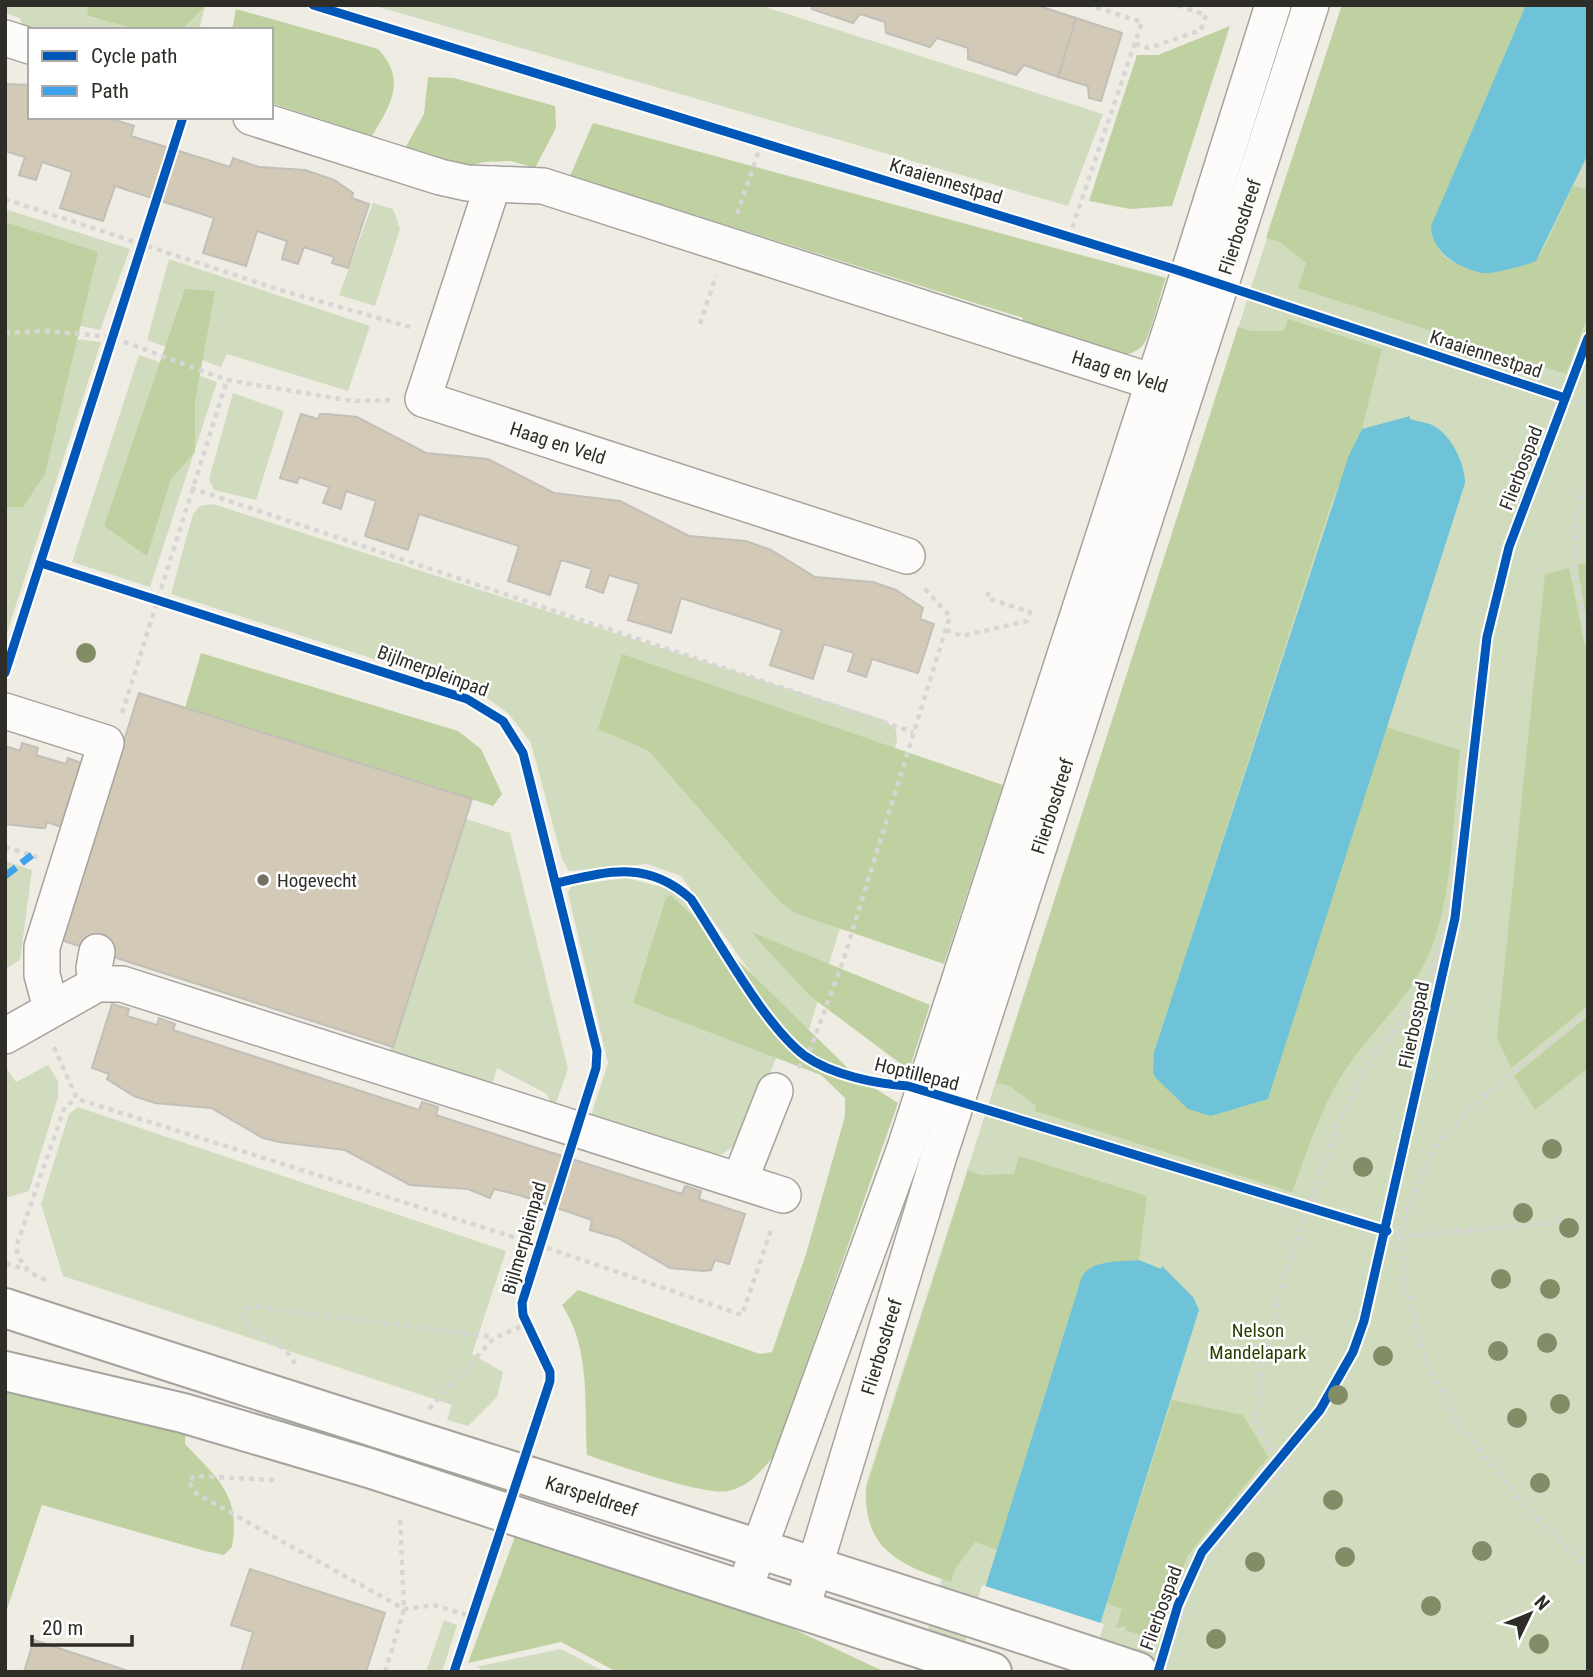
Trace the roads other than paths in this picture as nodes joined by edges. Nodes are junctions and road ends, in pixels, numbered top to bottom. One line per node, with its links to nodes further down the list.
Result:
1 (1273, 5): 7 (street, Flierbosdreef)
2 (1311, 5): 8 (street, Flierbosdreef)
3 (5, 38): 4 (street)
4 (28, 45)
5 (257, 119): 6 (street, Haag en Veld)
6 (493, 184): 7 (street, Haag en Veld); 9 (street, Haag en Veld)
7 (1153, 382): 8 (street, Haag en Veld); 18 (street, Flierbosdreef)
8 (1186, 393): 19 (street, Flierbosdreef)
9 (907, 556)
10 (5, 711): 11 (street)
11 (45, 1012): 12 (street); 14 (street)
12 (5, 1036)
13 (775, 1091): 14 (street)
14 (740, 1180): 15 (street)
15 (783, 1195)
16 (5, 1308): 18 (main road, Karspeldreef)
17 (5, 1371): 20 (main road)
18 (758, 1546): 19 (main road, Karspeldreef); 20 (street, Flierbosdreef)
19 (816, 1565): 21 (street, Flierbosdreef); 22 (main road, Karspeldreef)
20 (744, 1590): 21 (main road)
21 (802, 1608): 23 (main road)
22 (1155, 1665)
23 (992, 1672)

